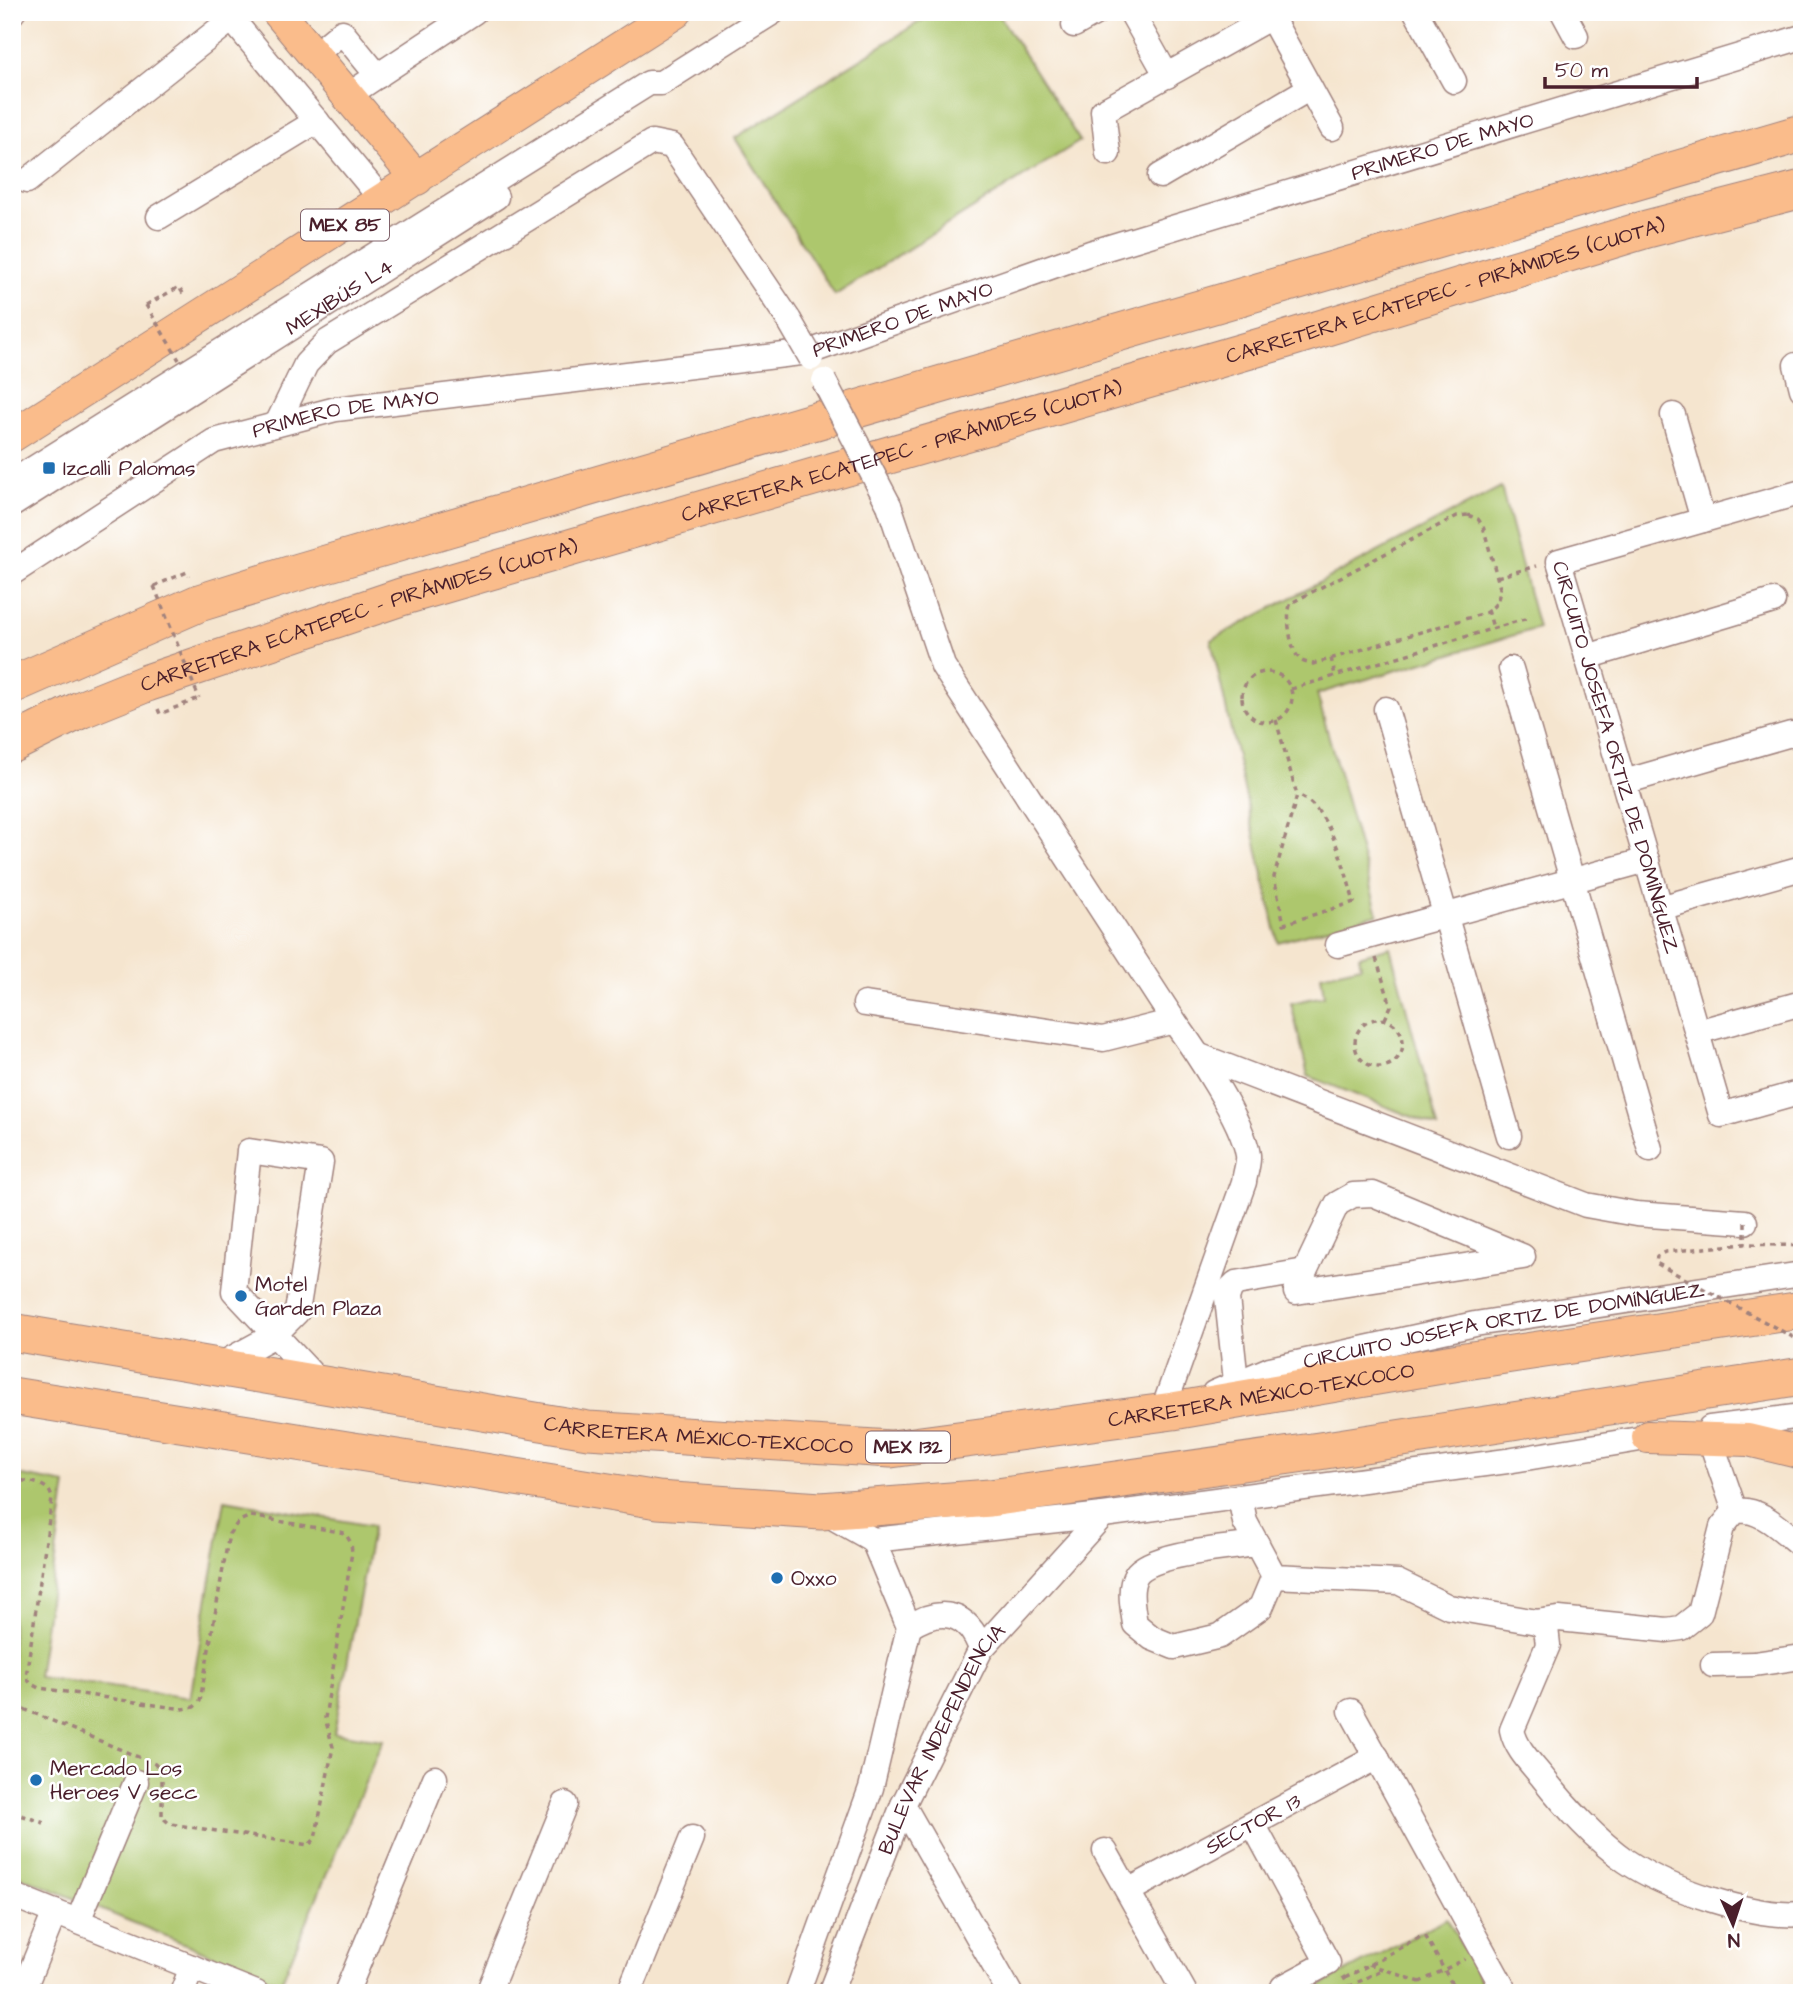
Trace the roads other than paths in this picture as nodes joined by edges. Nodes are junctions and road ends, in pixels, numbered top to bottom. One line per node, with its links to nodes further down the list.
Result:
1 (278, 12): 13 (main road)
2 (299, 12): 13 (street)
3 (474, 12): 16 (street)
4 (676, 12): 27 (main road, MEX 85)
5 (773, 12): 19 (street, MEXIBÚS L4)
6 (1097, 12): 12 (street)
7 (1131, 12): 17 (street)
8 (1416, 12): 18 (street)
9 (1563, 12): 14 (street)
10 (1276, 14): 17 (street); 20 (street)
11 (229, 16): 22 (street); 28 (street)
12 (1074, 25)
13 (330, 36): 16 (street); 21 (main road)
14 (1576, 36)
15 (1802, 37): 33 (street, PRIMERO DE MAYO)
16 (377, 76): 21 (street)
17 (1167, 76): 25 (street)
18 (1454, 80)
19 (661, 83): 35 (street, MEXIBÚS L4); 37 (street, MEXIBÚS L4)
20 (1310, 88): 23 (street); 26 (street)
21 (347, 96): 27 (main road)
22 (317, 121): 30 (street); 31 (street)
23 (1332, 128)
24 (1802, 133): 43 (highway)
25 (1108, 153)
26 (1160, 176)
27 (417, 179): 30 (main road, MEX 85)
28 (27, 181)
29 (1802, 190): 46 (highway, CARRETERA ECATEPEC - PIRÁMIDES (CUOTA))
30 (383, 201): 34 (main road, MEX 85)
31 (159, 217)
32 (1672, 415): 38 (street)
33 (277, 424): 39 (street, PRIMERO DE MAYO); 56 (street, bridge)
34 (12, 436)
35 (12, 482)
36 (1802, 492): 38 (street, CIRCUITO JOSEFA ORTIZ DE DOMÍNGUEZ)
37 (12, 505)
38 (1703, 520): 41 (street, CIRCUITO JOSEFA ORTIZ DE DOMÍNGUEZ)
39 (12, 573)
40 (1773, 601): 41 (street)
41 (1587, 657): 47 (street, CIRCUITO JOSEFA ORTIZ DE DOMÍNGUEZ)
42 (1511, 669): 50 (street)
43 (12, 685)
44 (1386, 709): 52 (street)
45 (1791, 734): 47 (street)
46 (12, 744)
47 (1624, 782): 48 (street, CIRCUITO JOSEFA ORTIZ DE DOMÍNGUEZ)
48 (1647, 860): 50 (street); 51 (street, CIRCUITO JOSEFA ORTIZ DE DOMÍNGUEZ)
49 (1802, 868): 51 (street)
50 (1571, 880): 52 (street); 61 (street)
51 (1660, 908): 57 (street, CIRCUITO JOSEFA ORTIZ DE DOMÍNGUEZ)
52 (1446, 915): 53 (street); 60 (street)
53 (1338, 945)
54 (1802, 1003): 57 (street)
55 (865, 1004): 56 (street)
56 (1174, 1021): 58 (street)
57 (1697, 1032): 59 (street, CIRCUITO JOSEFA ORTIZ DE DOMÍNGUEZ)
58 (1200, 1056): 62 (street); 73 (street)
59 (1802, 1092)
60 (1509, 1136)
61 (1650, 1149)
62 (1745, 1233)
63 (1305, 1271): 63 (street); 71 (street)
64 (1802, 1274): 71 (street, CIRCUITO JOSEFA ORTIZ DE DOMÍNGUEZ)
65 (1802, 1310): 71 (highway, CARRETERA MÉXICO-TEXCOCO / MEX 132)
66 (12, 1332): 68 (highway, CARRETERA MÉXICO-TEXCOCO / MEX 132)
67 (273, 1336): 67 (street); 68 (street); 70 (street)
68 (216, 1367): 70 (highway, CARRETERA MÉXICO-TEXCOCO / MEX 132)
69 (1802, 1376): 79 (highway)
70 (323, 1385): 73 (highway, CARRETERA MÉXICO-TEXCOCO / MEX 132)
71 (1236, 1392): 73 (highway, CARRETERA MÉXICO-TEXCOCO / MEX 132)
72 (12, 1396): 79 (highway)
73 (1168, 1412)
74 (1802, 1416): 75 (street)
75 (1648, 1437): 76 (main road); 78 (street)
76 (1710, 1439): 77 (main road); 80 (street)
77 (1802, 1453)
78 (1240, 1497): 81 (street); 83 (street)
79 (821, 1511): 82 (street)
80 (1735, 1511): 84 (street); 86 (street)
81 (1103, 1515): 82 (street); 88 (street, BULEVAR INDEPENDENCIA)
82 (873, 1539): 87 (street)
83 (1257, 1544): 85 (street); 85 (street)
84 (1802, 1546)
85 (1274, 1576): 86 (street)
86 (1537, 1622): 102 (street)
87 (909, 1627): 88 (street); 113 (street, BULEVAR INDEPENDENCIA)
88 (981, 1649): 96 (street, BULEVAR INDEPENDENCIA)
89 (1802, 1657): 90 (street)
90 (1713, 1665)
91 (1351, 1711): 92 (street)
92 (1377, 1757): 97 (street, SECTOR 13); 116 (street)
93 (435, 1778): 110 (street)
94 (136, 1782): 103 (street)
95 (565, 1804): 111 (street)
96 (903, 1805): 106 (street); 114 (street, BULEVAR INDEPENDENCIA)
97 (1254, 1824): 100 (street, SECTOR 13); 105 (street)
98 (692, 1838): 112 (street)
99 (1105, 1851): 100 (street)
100 (1128, 1891): 115 (street)
101 (12, 1895): 103 (street)
102 (1802, 1914)
103 (66, 1916): 104 (street); 107 (street)
104 (192, 1967): 108 (street); 109 (street)
105 (1283, 1987)
106 (1009, 1992)
107 (22, 1993)
108 (182, 1993)
109 (256, 1993)
110 (346, 1993)
111 (488, 1993)
112 (629, 1993)
113 (797, 1993)
114 (830, 1993)
115 (1185, 1993)
116 (1506, 1993)

